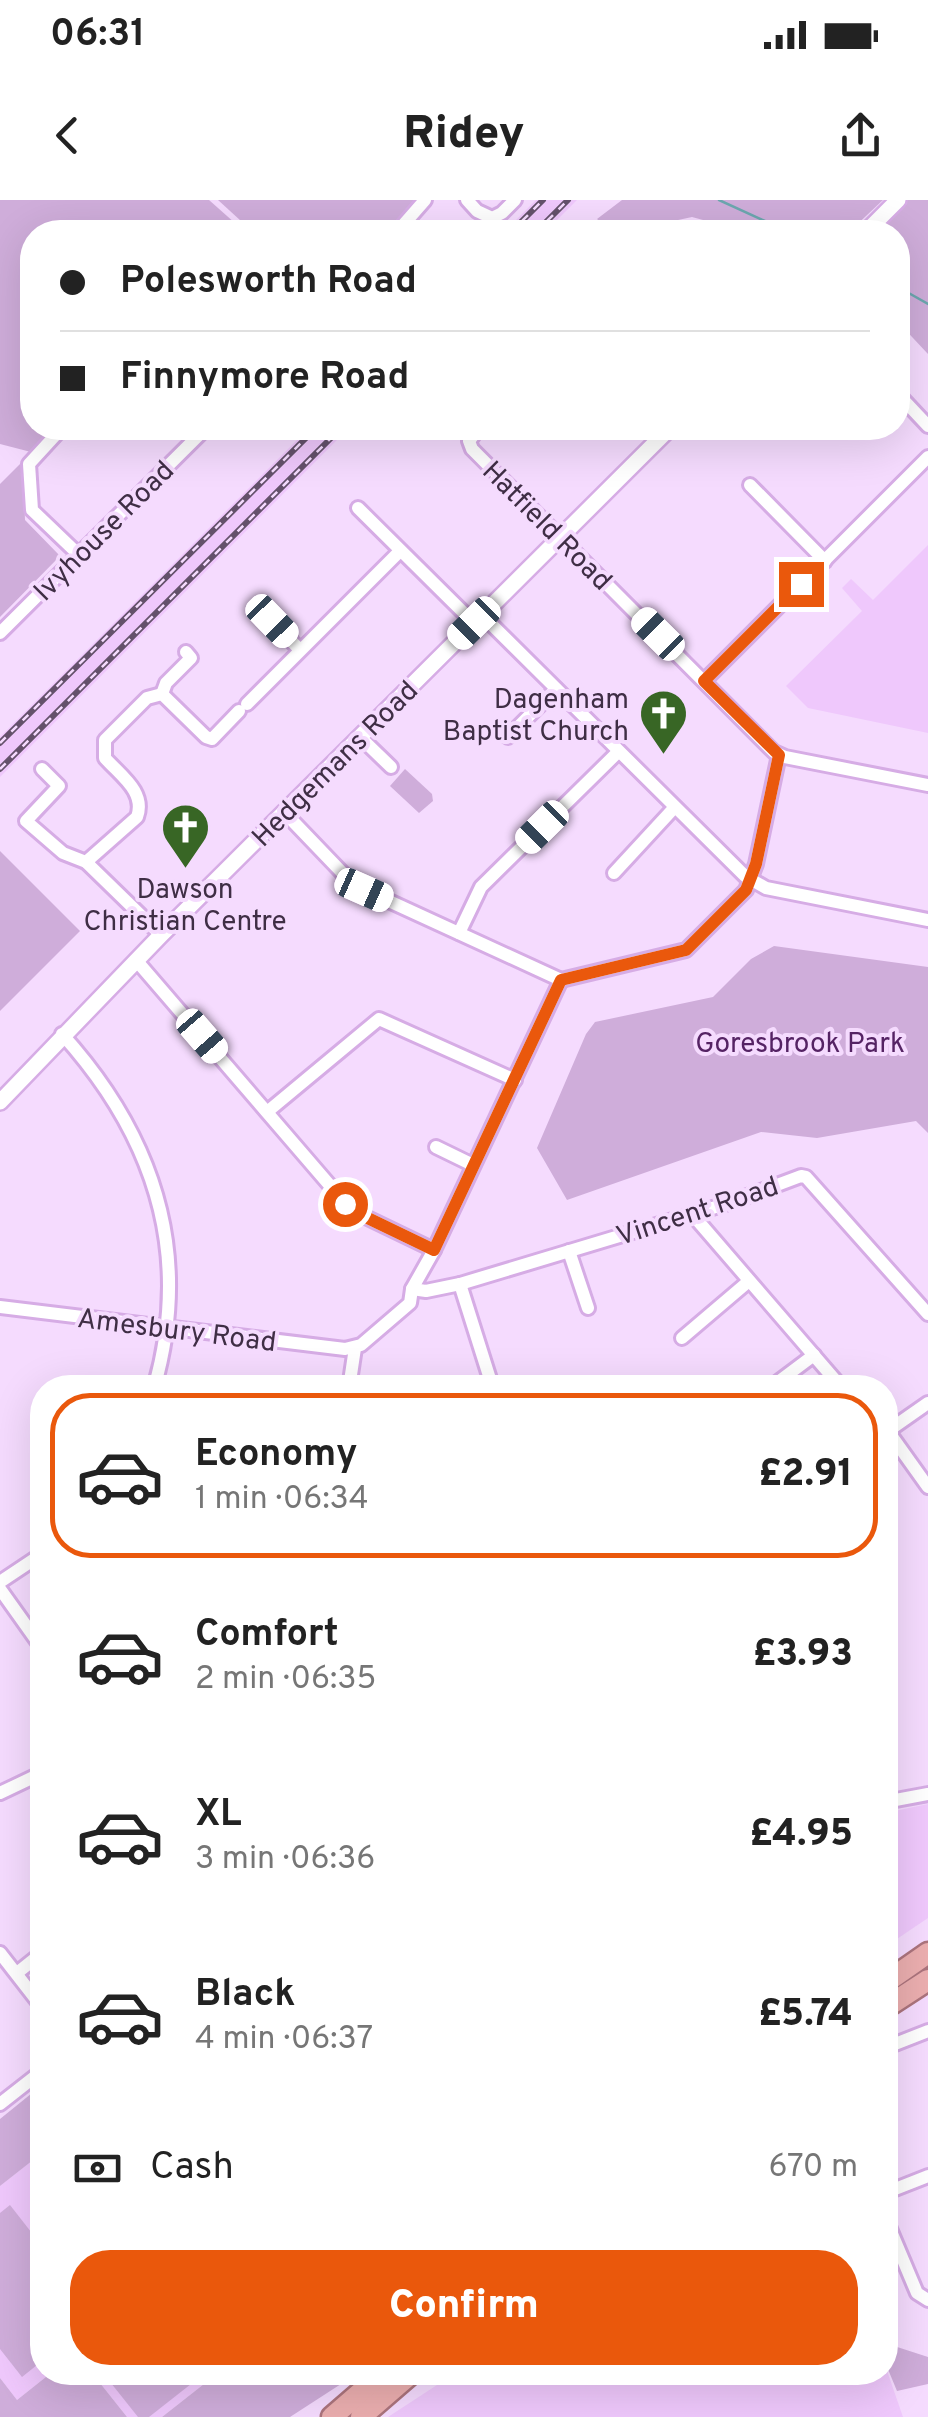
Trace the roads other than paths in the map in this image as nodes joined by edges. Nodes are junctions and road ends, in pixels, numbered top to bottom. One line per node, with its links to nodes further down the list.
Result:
1 (425, 200): 5 (street)
2 (467, 200): 3 (street)
3 (516, 200)
4 (898, 200): 6 (street)
5 (407, 220)
6 (878, 220)
7 (910, 407): 8 (street)
8 (928, 426)
9 (51, 440): 18 (street)
10 (194, 440): 18 (street, Ivyhouse Road)
11 (470, 440): 16 (street, Hatfield Road)
12 (658, 440): 16 (street, Hedgemans Road)
13 (928, 457): 19 (street)
14 (750, 485): 19 (street)
15 (358, 508): 17 (street)
16 (559, 538): 20 (street, Hedgemans Road); 25 (street, Hatfield Road)
17 (400, 552): 20 (street); 23 (street)
18 (78, 554): 22 (street, Ivyhouse Road)
19 (825, 561): 25 (street)
20 (478, 619): 26 (street); 28 (street, Hedgemans Road)
21 (272, 621): 23 (street)
22 (0, 633)
23 (300, 650): 27 (street)
24 (186, 652): 27 (street)
25 (704, 681): 31 (street, Hatfield Road)
26 (556, 689): 29 (street); 30 (street)
27 (162, 694): 37 (street)
28 (360, 737): 32 (street); 36 (street, Hedgemans Road)
29 (508, 737)
30 (618, 752): 35 (street); 41 (street)
31 (779, 755): 34 (street); 39 (street)
32 (391, 767)
33 (42, 769): 37 (street)
34 (928, 785)
35 (674, 808): 38 (street); 39 (street)
36 (284, 812): 41 (street); 42 (street, Hedgemans Road)
37 (86, 862): 42 (street)
38 (614, 873)
39 (751, 880): 40 (street); 44 (street)
40 (928, 920)
41 (459, 933): 44 (street)
42 (161, 935): 43 (street, Hedgemans Road)
43 (136, 960): 45 (street, Hedgemans Road); 48 (street)
44 (561, 980): 46 (street)
45 (62, 1034): 47 (street, Hedgemans Road); 60 (street)
46 (515, 1080): 48 (street); 50 (street)
47 (0, 1102)
48 (267, 1112): 52 (street)
49 (436, 1147): 50 (street)
50 (474, 1165): 52 (street)
51 (692, 1214): 53 (street, Vincent Road); 54 (street); 59 (street, Vincent Road)
52 (434, 1250): 56 (street)
53 (569, 1251): 55 (street, Vincent Road); 58 (street)
54 (749, 1281): 61 (street); 63 (street)
55 (460, 1284): 56 (street, Vincent Road); 66 (street)
56 (412, 1288): 62 (street)
57 (0, 1307): 60 (street, Amesbury Road)
58 (588, 1308)
59 (928, 1314)
60 (168, 1327): 62 (street, Amesbury Road); 64 (street)
61 (682, 1338)
62 (354, 1348): 65 (street)
63 (814, 1355): 67 (street); 68 (street)
64 (157, 1375)
65 (351, 1375)
66 (489, 1375)
67 (787, 1375)
68 (831, 1375)
69 (928, 1403): 70 (street)
70 (898, 1424)
71 (898, 1447): 72 (street)
72 (928, 1487)
73 (30, 1562): 74 (street)
74 (0, 1582)
75 (0, 1590): 76 (street)
76 (30, 1631)
77 (30, 1779): 78 (street)
78 (0, 1793)
79 (928, 1794): 80 (street)
80 (898, 1800)
81 (0, 1952): 84 (street)
82 (928, 1954): 85 (highway)
83 (30, 1963): 84 (street)
84 (17, 1974): 87 (street)
85 (898, 1974)
86 (928, 1980): 88 (highway)
87 (30, 1991)
88 (898, 2000)
89 (928, 2031): 90 (street)
90 (898, 2043)
91 (30, 2080): 92 (street)
92 (0, 2104)
93 (928, 2176): 94 (street)
94 (898, 2189)
95 (898, 2248): 96 (street)
96 (928, 2300)
97 (369, 2385): 99 (highway)
98 (398, 2385): 100 (highway)
99 (332, 2417)
100 (361, 2417)

